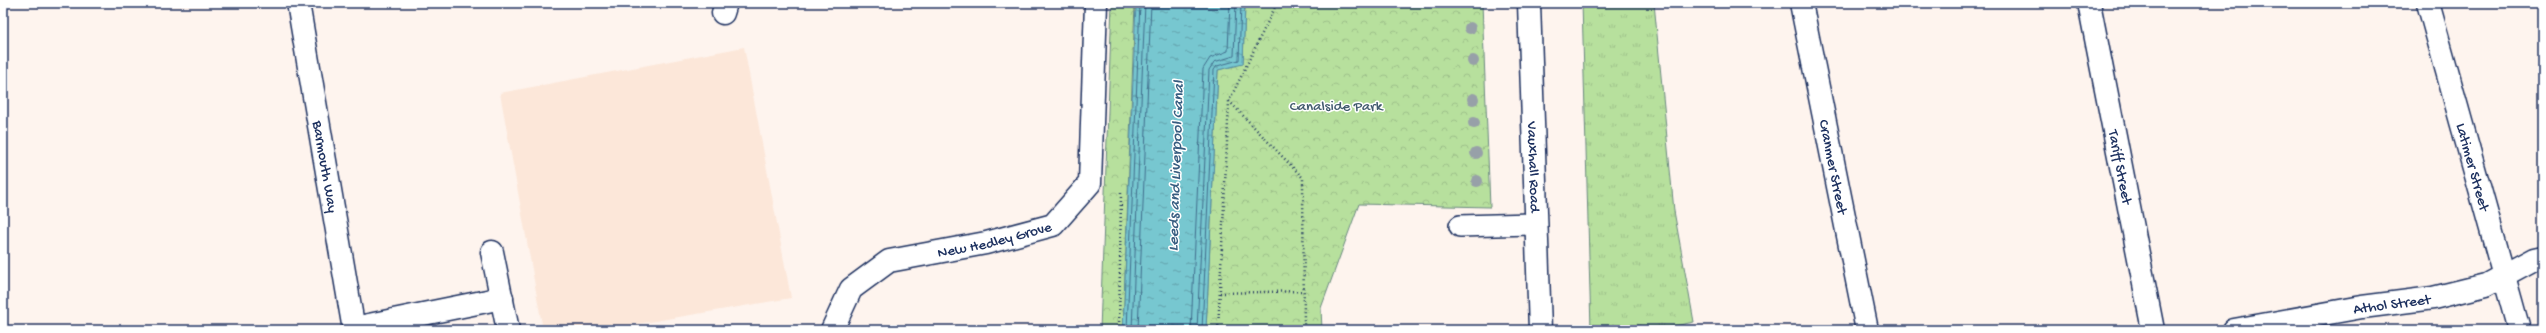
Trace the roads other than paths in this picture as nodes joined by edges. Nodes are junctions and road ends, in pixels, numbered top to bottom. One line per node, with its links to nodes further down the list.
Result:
1 (298, 3): 13 (street, Barmouth Way)
2 (1096, 3): 15 (street, New Hedley Grove)
3 (1529, 3): 7 (street, Vauxhall Road)
4 (1801, 3): 17 (street, Cranmer Street)
5 (2089, 3): 18 (street, Tariff Street)
6 (2428, 3): 11 (street, Latimer Street)
7 (1535, 224): 8 (lane); 16 (street, Vauxhall Road)
8 (1460, 226)
9 (492, 252): 12 (street)
10 (2543, 257): 11 (street, Athol Street)
11 (2504, 277): 19 (street, Athol Street); 20 (street, Latimer Street)
12 (502, 298): 13 (street); 14 (street)
13 (354, 329)
14 (508, 330)
15 (832, 330)
16 (1540, 330)
17 (1866, 330)
18 (2153, 330)
19 (2234, 330)
20 (2519, 330)

